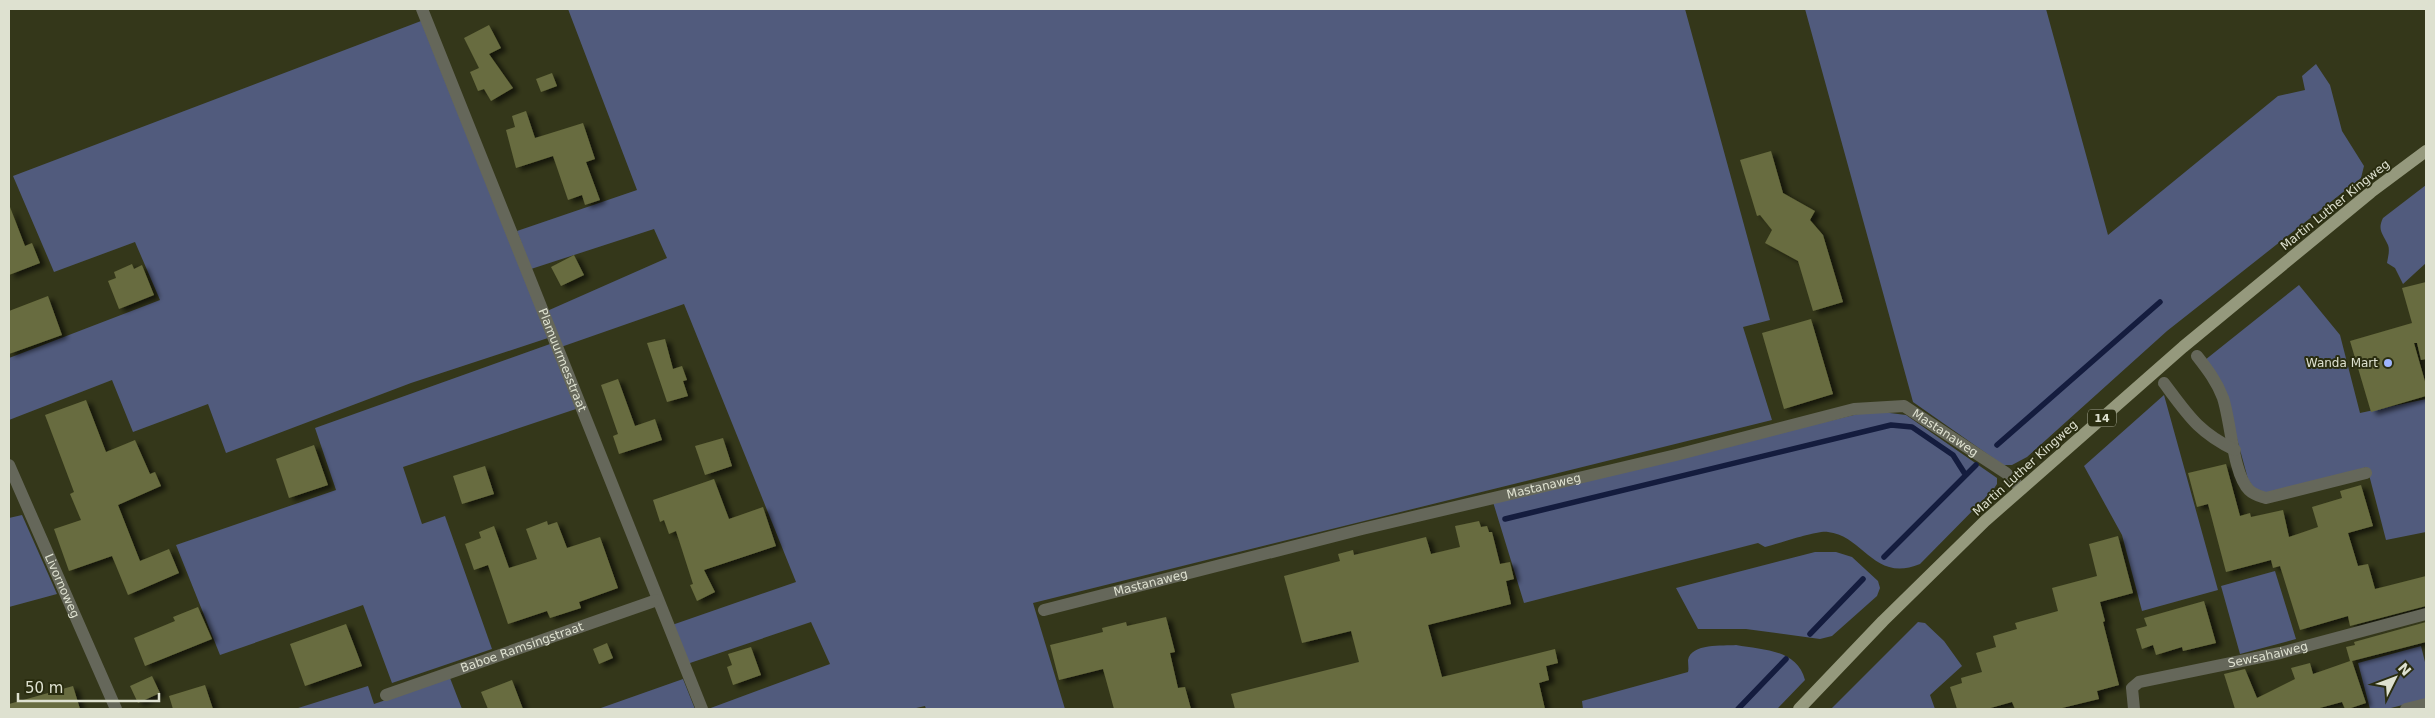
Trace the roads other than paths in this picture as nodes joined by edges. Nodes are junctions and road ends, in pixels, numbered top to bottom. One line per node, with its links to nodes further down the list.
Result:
1 (422, 9): 9 (street, Plamuurmesstraat)
2 (2426, 151): 8 (main road, Martin Luther Kingweg / 14)
3 (2197, 356): 5 (street)
4 (2164, 383): 5 (street)
5 (2234, 450): 7 (street)
6 (9, 465): 14 (street, Livornoweg)
7 (2366, 473)
8 (2021, 489): 10 (street, Mastanaweg); 16 (main road, Martin Luther Kingweg / 14)
9 (657, 600): 12 (street, Baboe Ramsingstraat); 15 (street, Plamuurmesstraat)
10 (1044, 610)
11 (2426, 614): 17 (street, Sewsahaiweg)
12 (386, 696)
13 (2426, 704): 18 (street)
14 (116, 709)
15 (702, 709)
16 (1799, 709)
17 (2134, 709)
18 (2406, 709)

